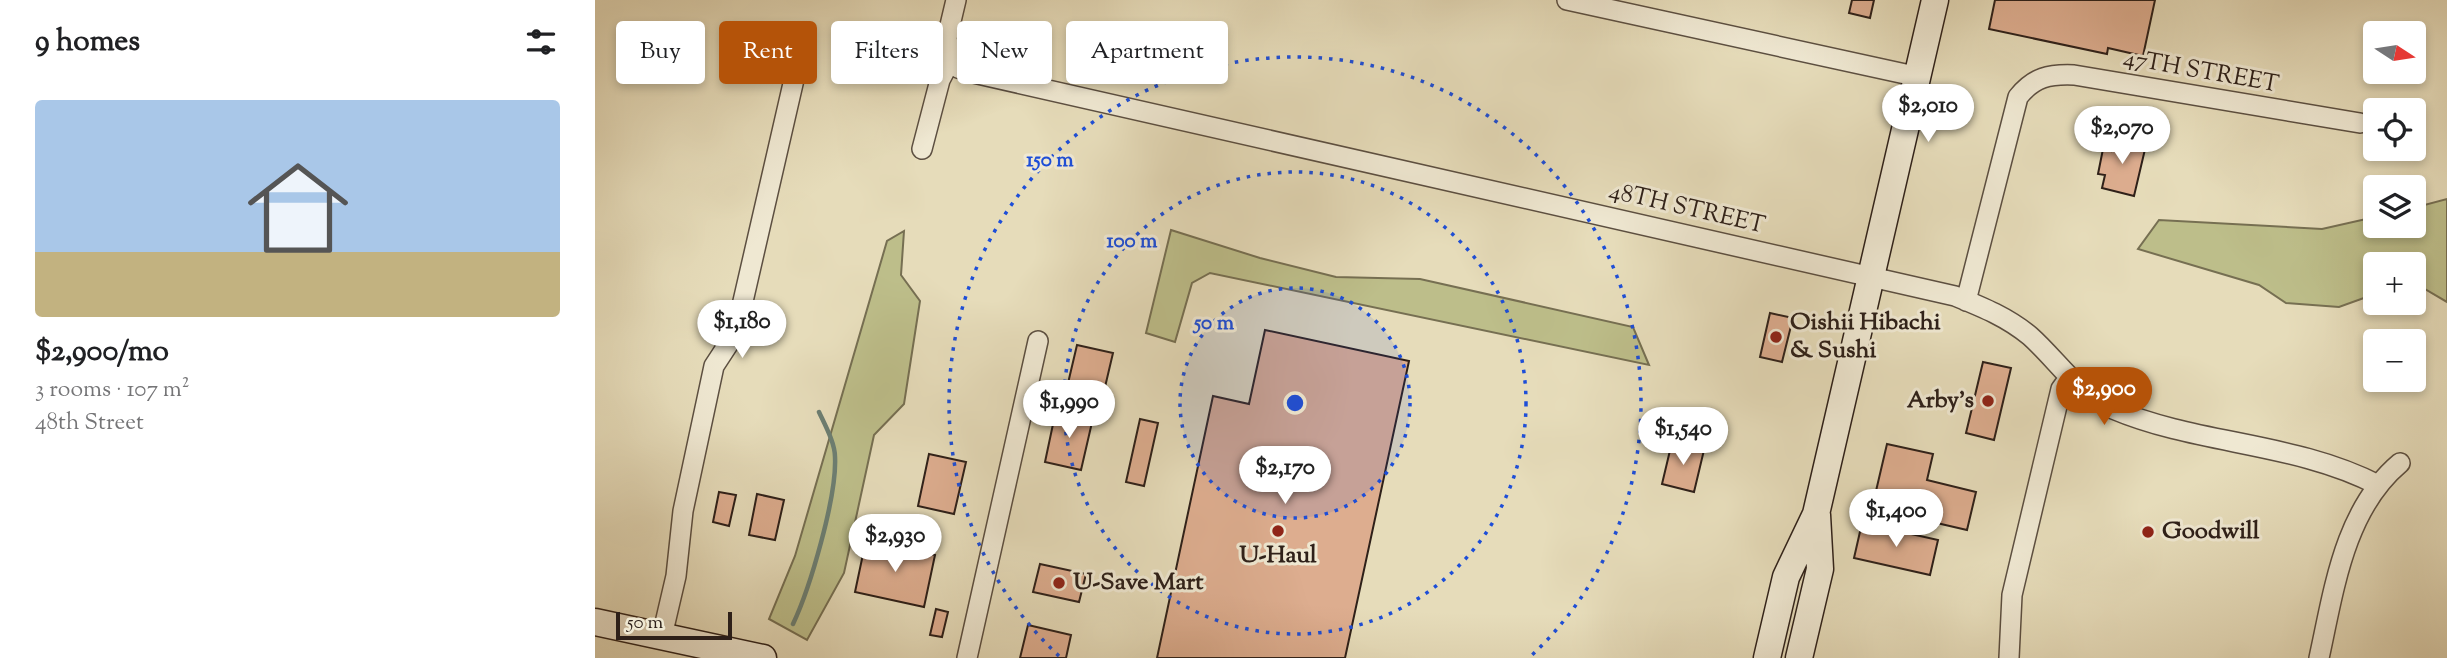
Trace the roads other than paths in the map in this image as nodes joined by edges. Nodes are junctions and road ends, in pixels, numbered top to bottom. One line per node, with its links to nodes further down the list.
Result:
1 (956, 0): 4 (street)
2 (1567, 0): 5 (street)
3 (1935, 0): 5 (main road)
4 (951, 59): 8 (street); 9 (street, 48TH STREET)
5 (1919, 77): 9 (main road)
6 (793, 84): 18 (street)
7 (2360, 123): 10 (street, 47TH STREET)
8 (922, 149)
9 (1873, 277): 10 (street, 48TH STREET); 15 (main road)
10 (1966, 301): 12 (street, 48TH STREET)
11 (1038, 341): 20 (street)
12 (2069, 377): 14 (street, 48TH STREET); 24 (street)
13 (2400, 463): 14 (street)
14 (2378, 485): 25 (street)
15 (1817, 514): 16 (main road); 23 (main road)
16 (1786, 577): 21 (main road); 22 (main road)
17 (595, 622): 18 (main road)
18 (662, 636): 19 (main road)
19 (762, 658)
20 (967, 658)
21 (1756, 658)
22 (1767, 658)
23 (1799, 658)
24 (2008, 658)
25 (2319, 658)

